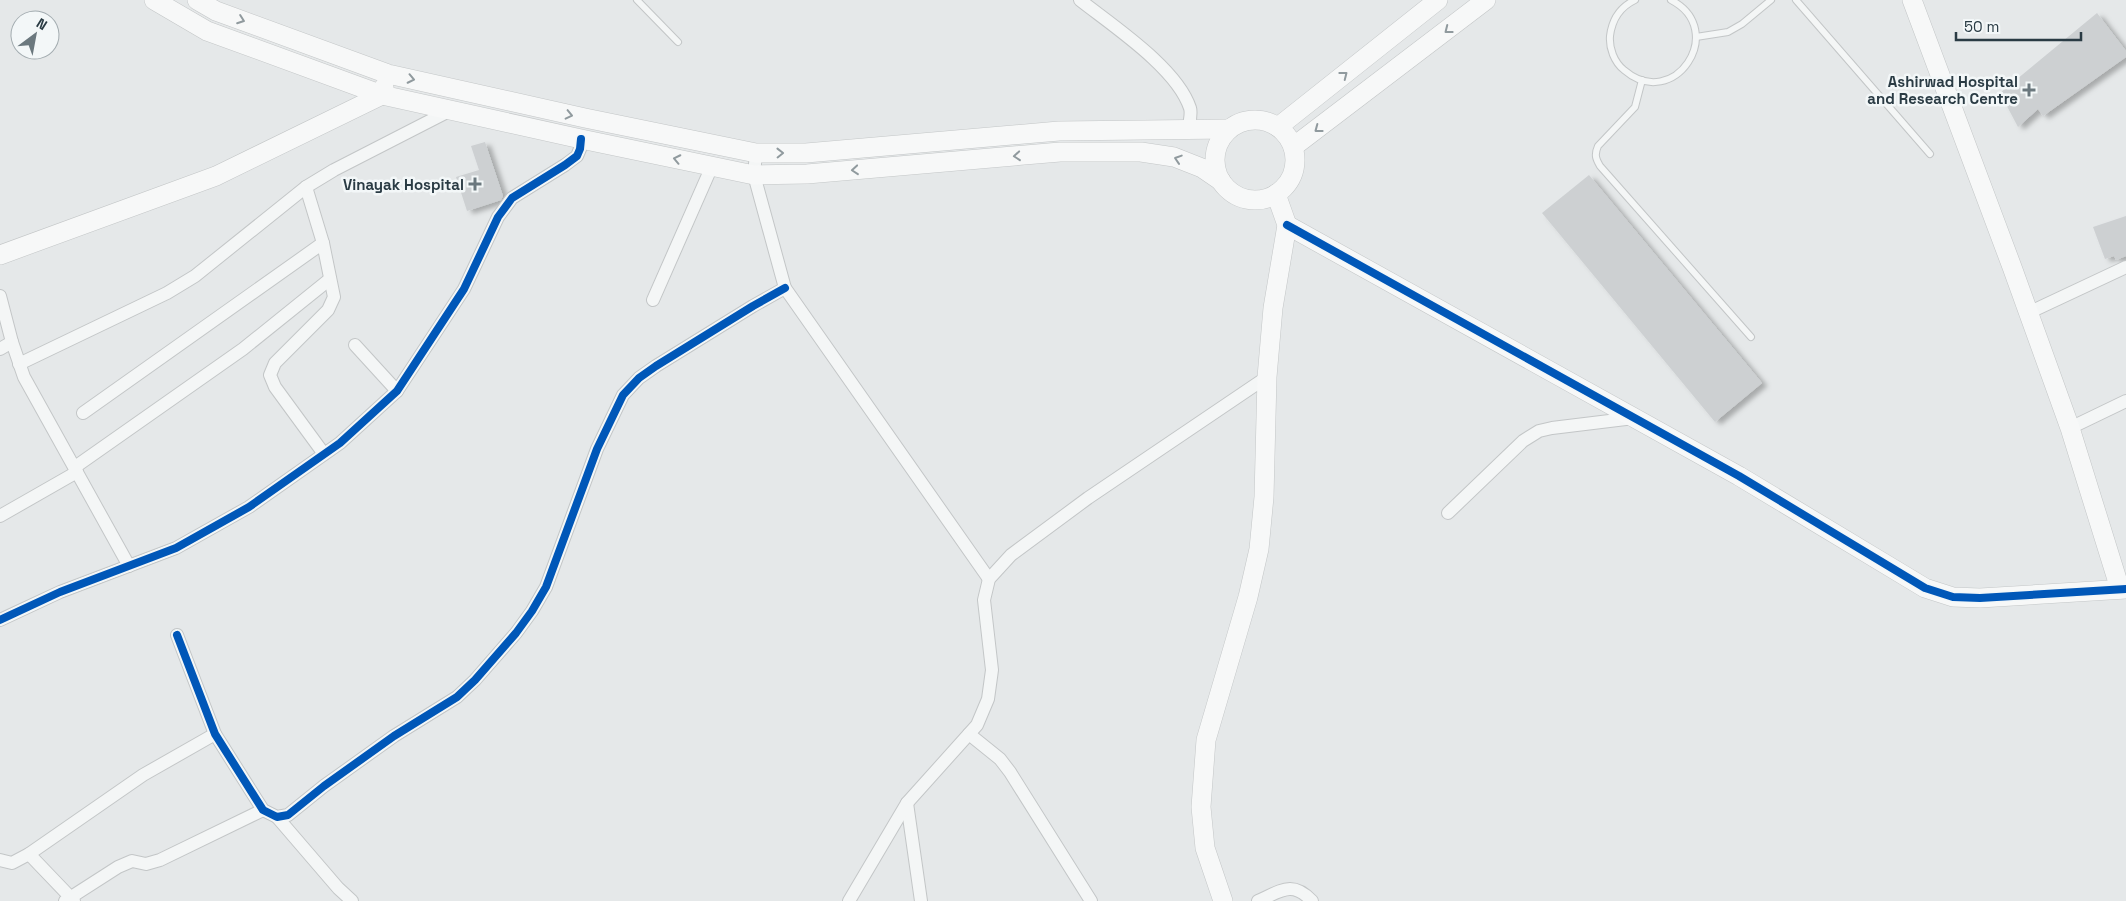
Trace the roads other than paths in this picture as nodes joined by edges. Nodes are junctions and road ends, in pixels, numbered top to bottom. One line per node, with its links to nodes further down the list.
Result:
1 (154, 0): 16 (main road)
2 (197, 0): 14 (main road, one-way to 14)
3 (637, 0): 13 (lane)
4 (1080, 0): 20 (street)
5 (1438, 0): 18 (main road, one-way to 5)
6 (1486, 0): 22 (main road, one-way to 22)
7 (1671, 0): 12 (lane)
8 (1771, 0): 12 (lane)
9 (1796, 0): 24 (lane)
10 (1912, 0): 38 (main road)
11 (1630, 1): 15 (lane)
12 (1696, 37): 15 (lane)
13 (678, 42)
14 (388, 74): 16 (main road); 23 (main road, one-way to 23)
15 (1642, 80): 39 (lane)
16 (382, 95): 17 (main road); 32 (main road)
17 (451, 110): 21 (main road); 28 (street)
18 (1278, 127): 19 (main road); 22 (main road)
19 (1229, 129): 20 (main road); 27 (main road)
20 (1188, 131): 23 (main road, one-way to 20)
21 (581, 139): 25 (main road, one-way to 21); 45 (street)
22 (1293, 148): 29 (main road)
23 (756, 153): 26 (street)
24 (1930, 154)
25 (712, 166): 26 (main road); 37 (street)
26 (754, 175): 27 (main road, one-way to 26); 35 (street)
27 (1221, 181): 29 (main road)
28 (306, 187): 31 (street); 43 (street)
29 (1276, 194): 30 (main road)
30 (1287, 225): 44 (main road); 48 (main road)
31 (323, 243): 34 (street); 47 (street)
32 (0, 255)
33 (2126, 267): 38 (street)
34 (330, 280): 50 (street); 51 (street)
35 (785, 288): 55 (street); 63 (street)
36 (0, 296): 40 (street)
37 (653, 300)
38 (2028, 313): 49 (main road)
39 (1751, 338)
40 (12, 342): 42 (street); 43 (street)
41 (355, 345): 45 (street)
42 (0, 349)
43 (20, 364): 51 (street)
44 (1267, 377): 55 (street); 71 (main road)
45 (397, 391): 50 (street)
46 (2126, 401): 49 (street)
47 (83, 413)
48 (1634, 418): 52 (street); 56 (main road)
49 (2070, 428): 56 (main road)
50 (324, 454): 54 (street)
51 (76, 470): 53 (street); 54 (street)
52 (1448, 514)
53 (0, 516)
54 (128, 566): 57 (street)
55 (989, 579): 60 (street)
56 (2123, 589)
57 (0, 620)
58 (177, 636): 59 (street)
59 (215, 734): 62 (street); 64 (street)
60 (969, 734): 61 (street); 70 (street)
61 (907, 803): 68 (street); 69 (street)
62 (264, 810): 63 (street); 66 (street)
63 (277, 818): 67 (street)
64 (29, 854): 65 (street); 66 (street)
65 (0, 860)
66 (70, 900)
67 (352, 901)
68 (849, 901)
69 (921, 901)
70 (1091, 901)
71 (1223, 901)
72 (1258, 901): 73 (street)
73 (1312, 901)

